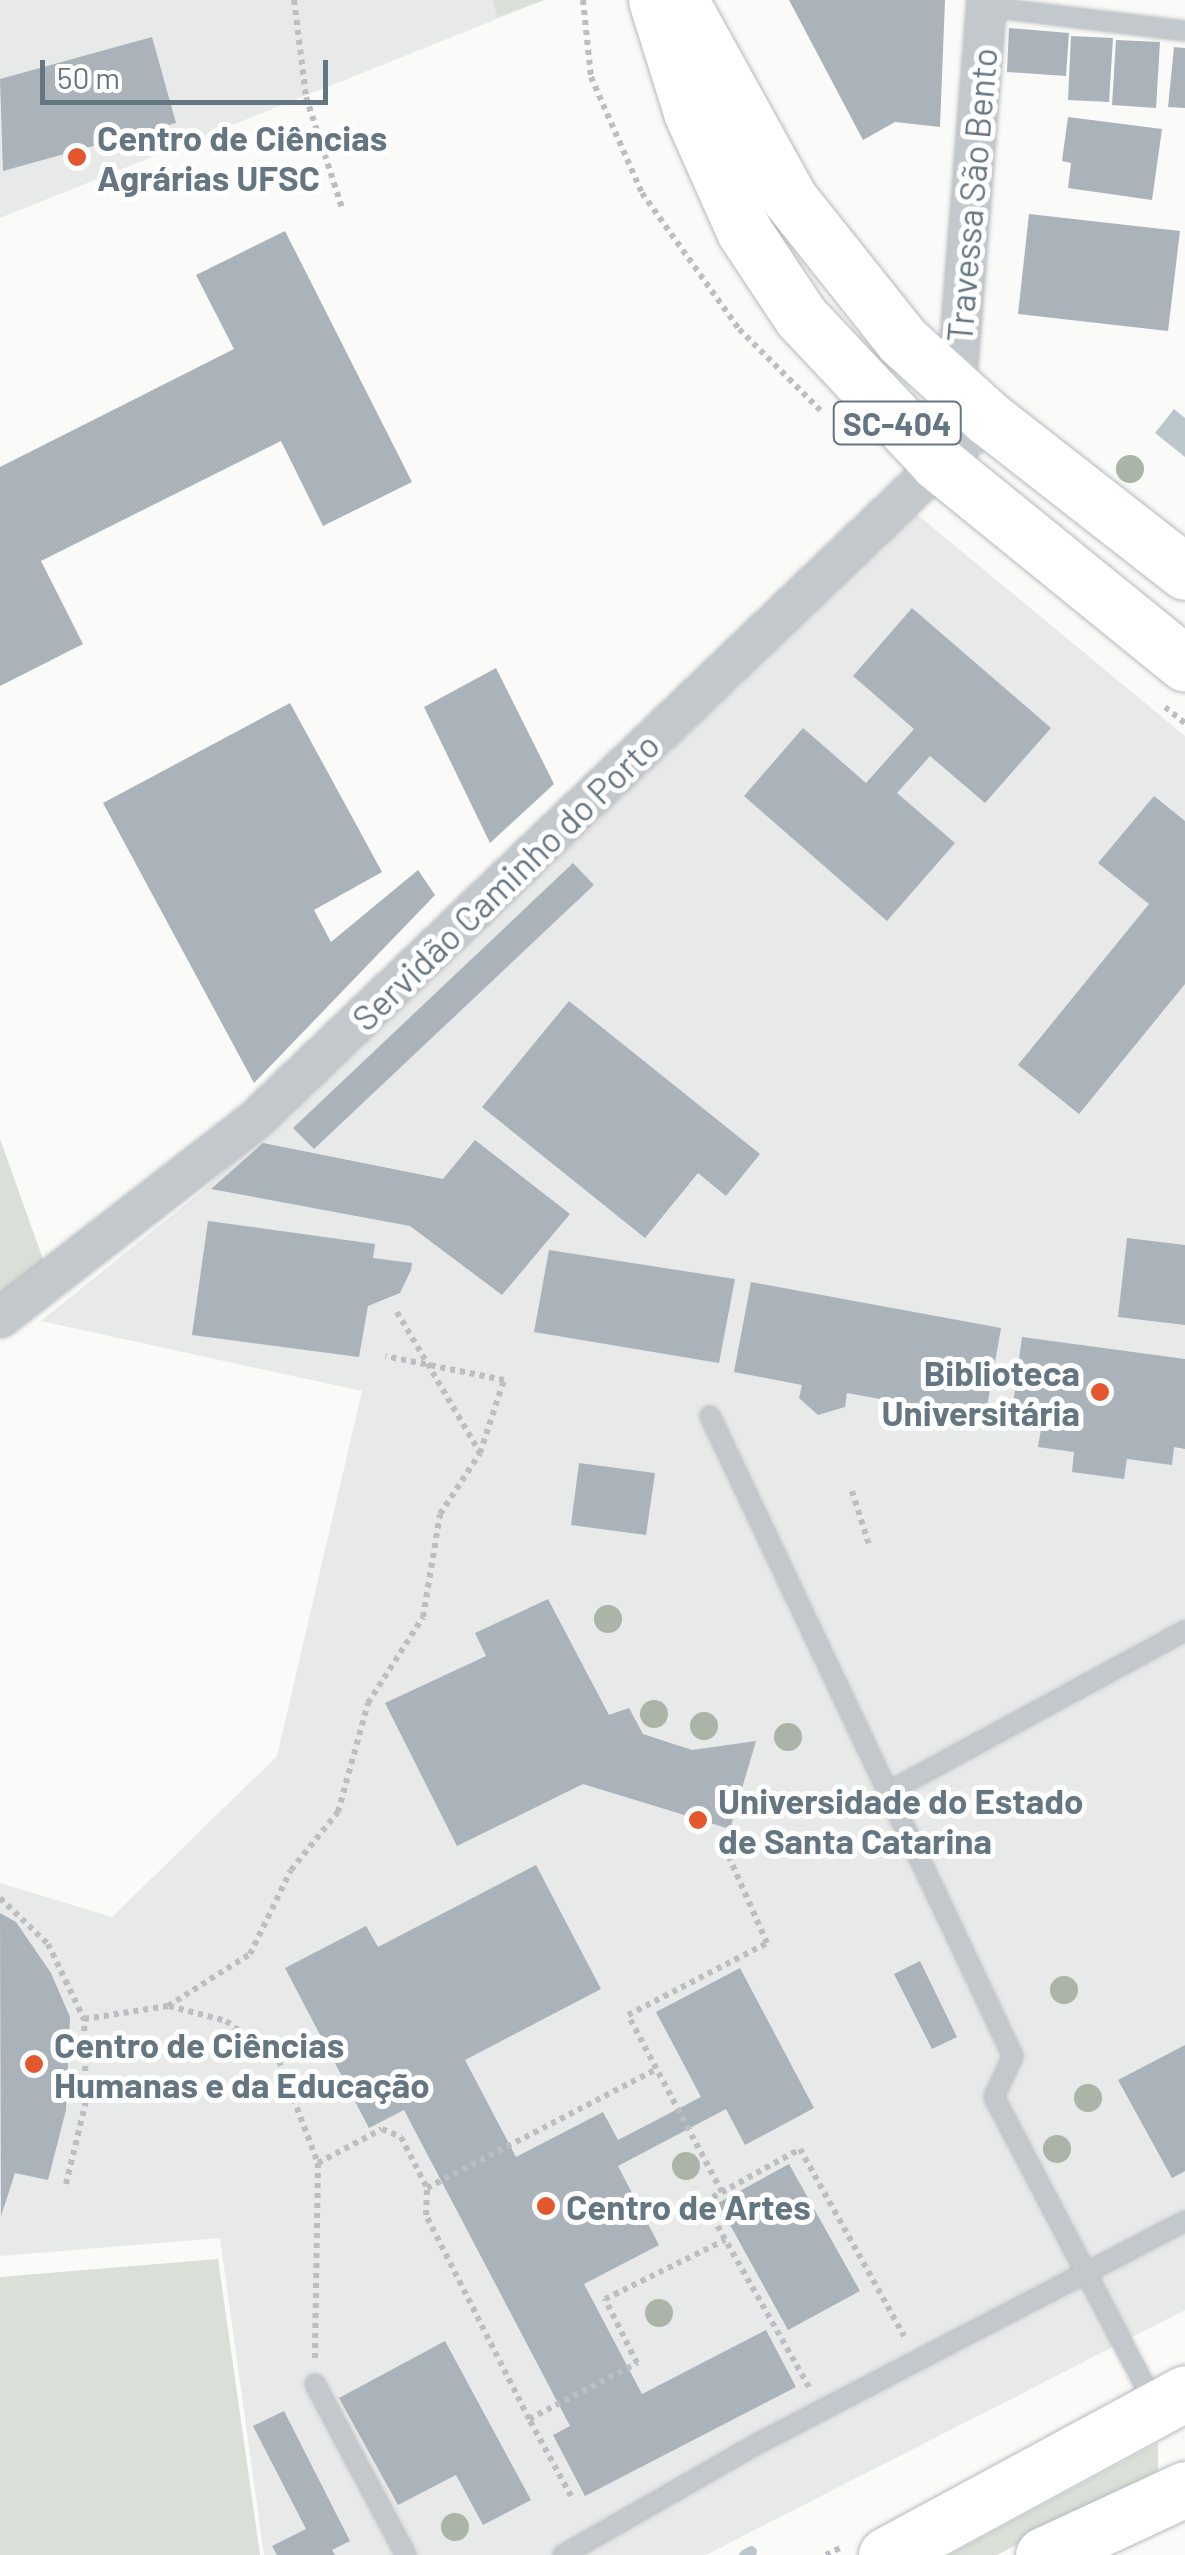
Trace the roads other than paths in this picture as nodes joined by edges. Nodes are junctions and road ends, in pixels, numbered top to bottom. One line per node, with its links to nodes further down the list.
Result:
1 (656, 0): 6 (main road, SC-404)
2 (681, 0): 5 (main road, SC-404)
3 (987, 3): 4 (lane); 5 (street, Travessa São Bento)
4 (1185, 31)
5 (972, 404): 6 (street, Servidão Caminho do Porto); 7 (main road, SC-404)
6 (938, 463): 8 (main road, SC-404); 9 (street, Servidão Caminho do Porto)
7 (1185, 572)
8 (1185, 664)
9 (0, 1318)
10 (710, 1416): 12 (lane)
11 (1185, 1631): 12 (lane)
12 (888, 1792): 14 (lane)
13 (1185, 2221): 14 (lane)
14 (1086, 2273): 16 (lane); 19 (lane)
15 (315, 2384): 18 (lane)
16 (1170, 2401): 17 (main road); 20 (main road)
17 (1175, 2494): 21 (main road)
18 (406, 2555)
19 (562, 2555)
20 (886, 2555)
21 (1042, 2555)

